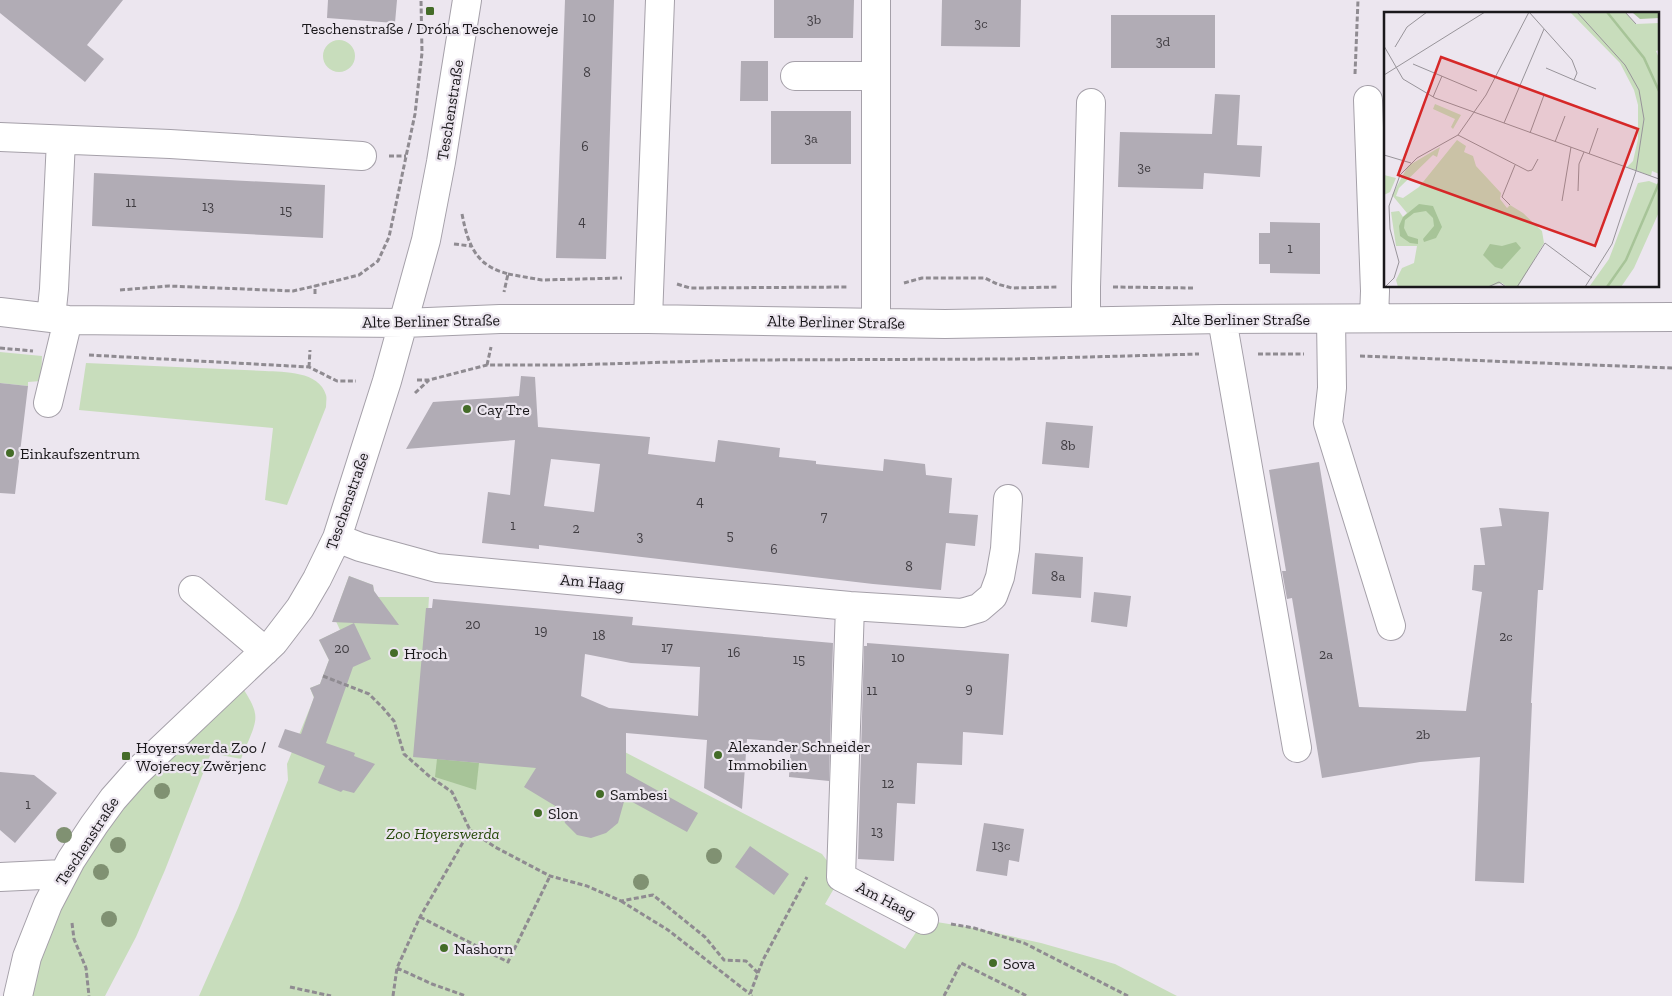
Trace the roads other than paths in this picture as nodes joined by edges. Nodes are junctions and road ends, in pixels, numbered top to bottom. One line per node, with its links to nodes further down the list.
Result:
1 (467, 0): 20 (street, Teschenstraße)
2 (660, 0): 15 (street)
3 (876, 0): 5 (street)
4 (795, 76): 5 (street)
5 (876, 76): 19 (street)
6 (1368, 100): 13 (street)
7 (1091, 103): 18 (street)
8 (0, 137): 9 (street)
9 (61, 140): 10 (street); 14 (street)
10 (362, 156)
11 (0, 312): 14 (street, Alte Berliner Straße)
12 (1672, 317): 13 (street, Alte Berliner Straße)
13 (1374, 318): 17 (street, Alte Berliner Straße)
14 (59, 319): 20 (street, Alte Berliner Straße); 21 (street)
15 (648, 319): 19 (street, Alte Berliner Straße); 20 (street, Alte Berliner Straße)
16 (1222, 319): 17 (street, Alte Berliner Straße); 18 (street, Alte Berliner Straße); 28 (street)
17 (1331, 319): 26 (street)
18 (1086, 320): 19 (street, Alte Berliner Straße)
19 (876, 322)
20 (404, 323): 23 (street, Teschenstraße)
21 (48, 403)
22 (1008, 499): 25 (street, Am Haag)
23 (337, 538): 25 (street, Am Haag); 27 (street, Teschenstraße)
24 (193, 590): 27 (street)
25 (850, 606): 31 (street, Am Haag)
26 (1391, 626)
27 (265, 651): 29 (street, Teschenstraße)
28 (1297, 748)
29 (63, 874): 30 (street); 32 (street, Teschenstraße)
30 (0, 877)
31 (924, 920)
32 (18, 996)

